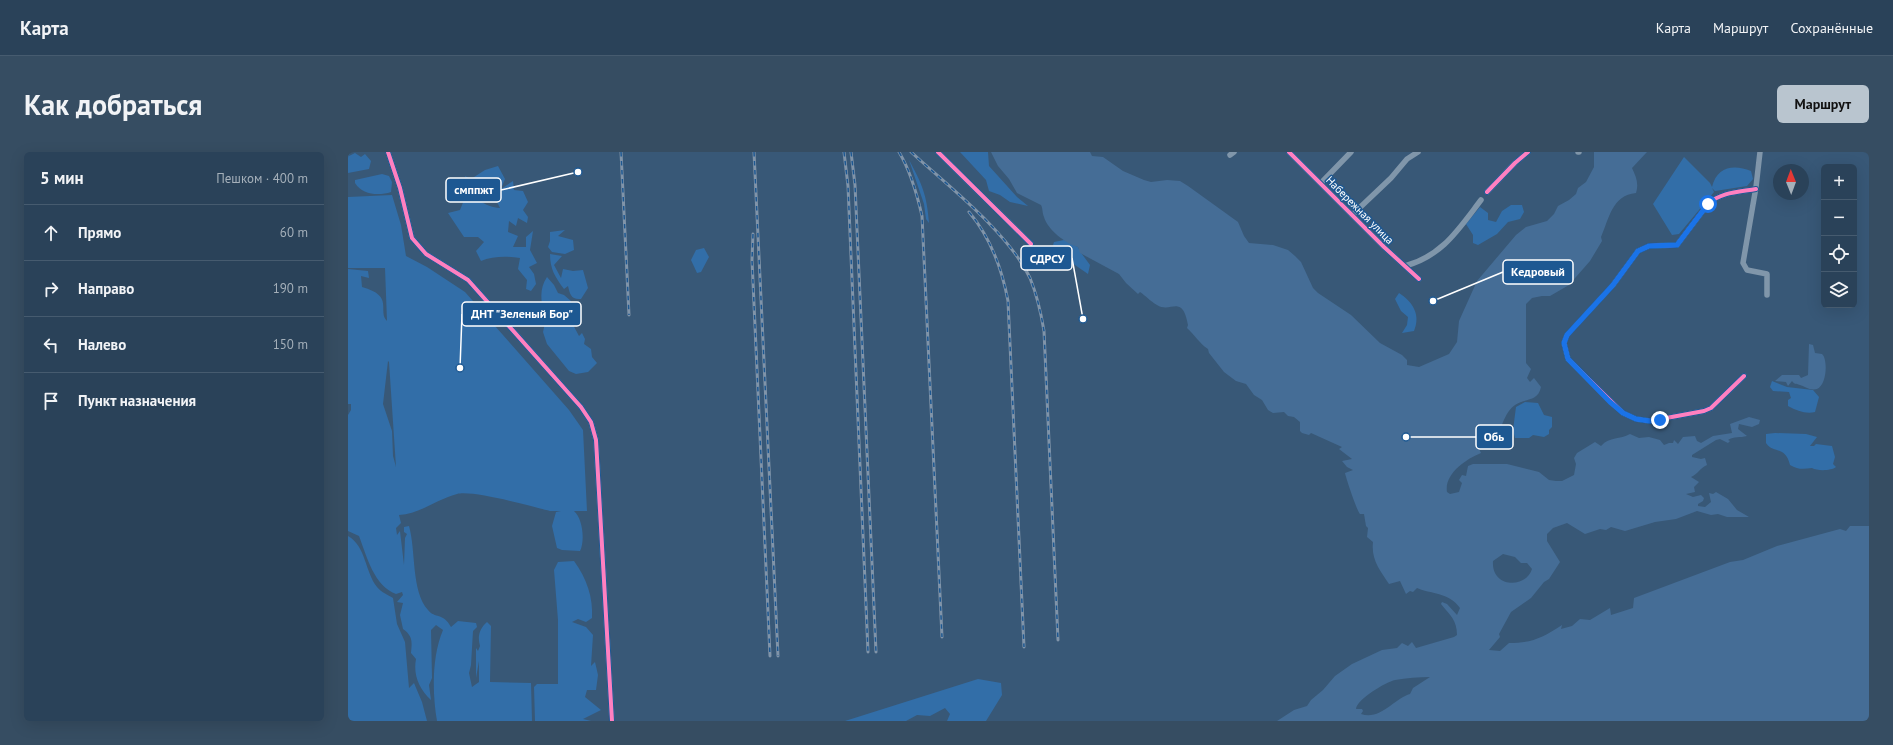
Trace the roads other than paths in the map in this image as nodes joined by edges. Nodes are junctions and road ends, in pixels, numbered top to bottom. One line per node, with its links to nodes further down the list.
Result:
1 (388, 152): 20 (street)
2 (938, 152): 15 (street)
3 (1289, 152): 10 (street, Набережная улица)
4 (1351, 152): 10 (street, Набережная улица)
5 (1418, 152): 14 (street)
6 (1521, 152): 9 (street)
7 (1528, 152): 9 (street)
8 (1760, 152): 11 (street)
9 (1515, 163): 12 (street)
10 (1321, 183): 14 (street, Набережная улица)
11 (1756, 189): 18 (street); 19 (street)
12 (1487, 192)
13 (1481, 200): 16 (street)
14 (1352, 215): 16 (street, Набережная улица)
15 (1031, 244)
16 (1405, 266): 17 (street, Набережная улица)
17 (1419, 279)
18 (1767, 295)
19 (1744, 376)
20 (612, 721)

